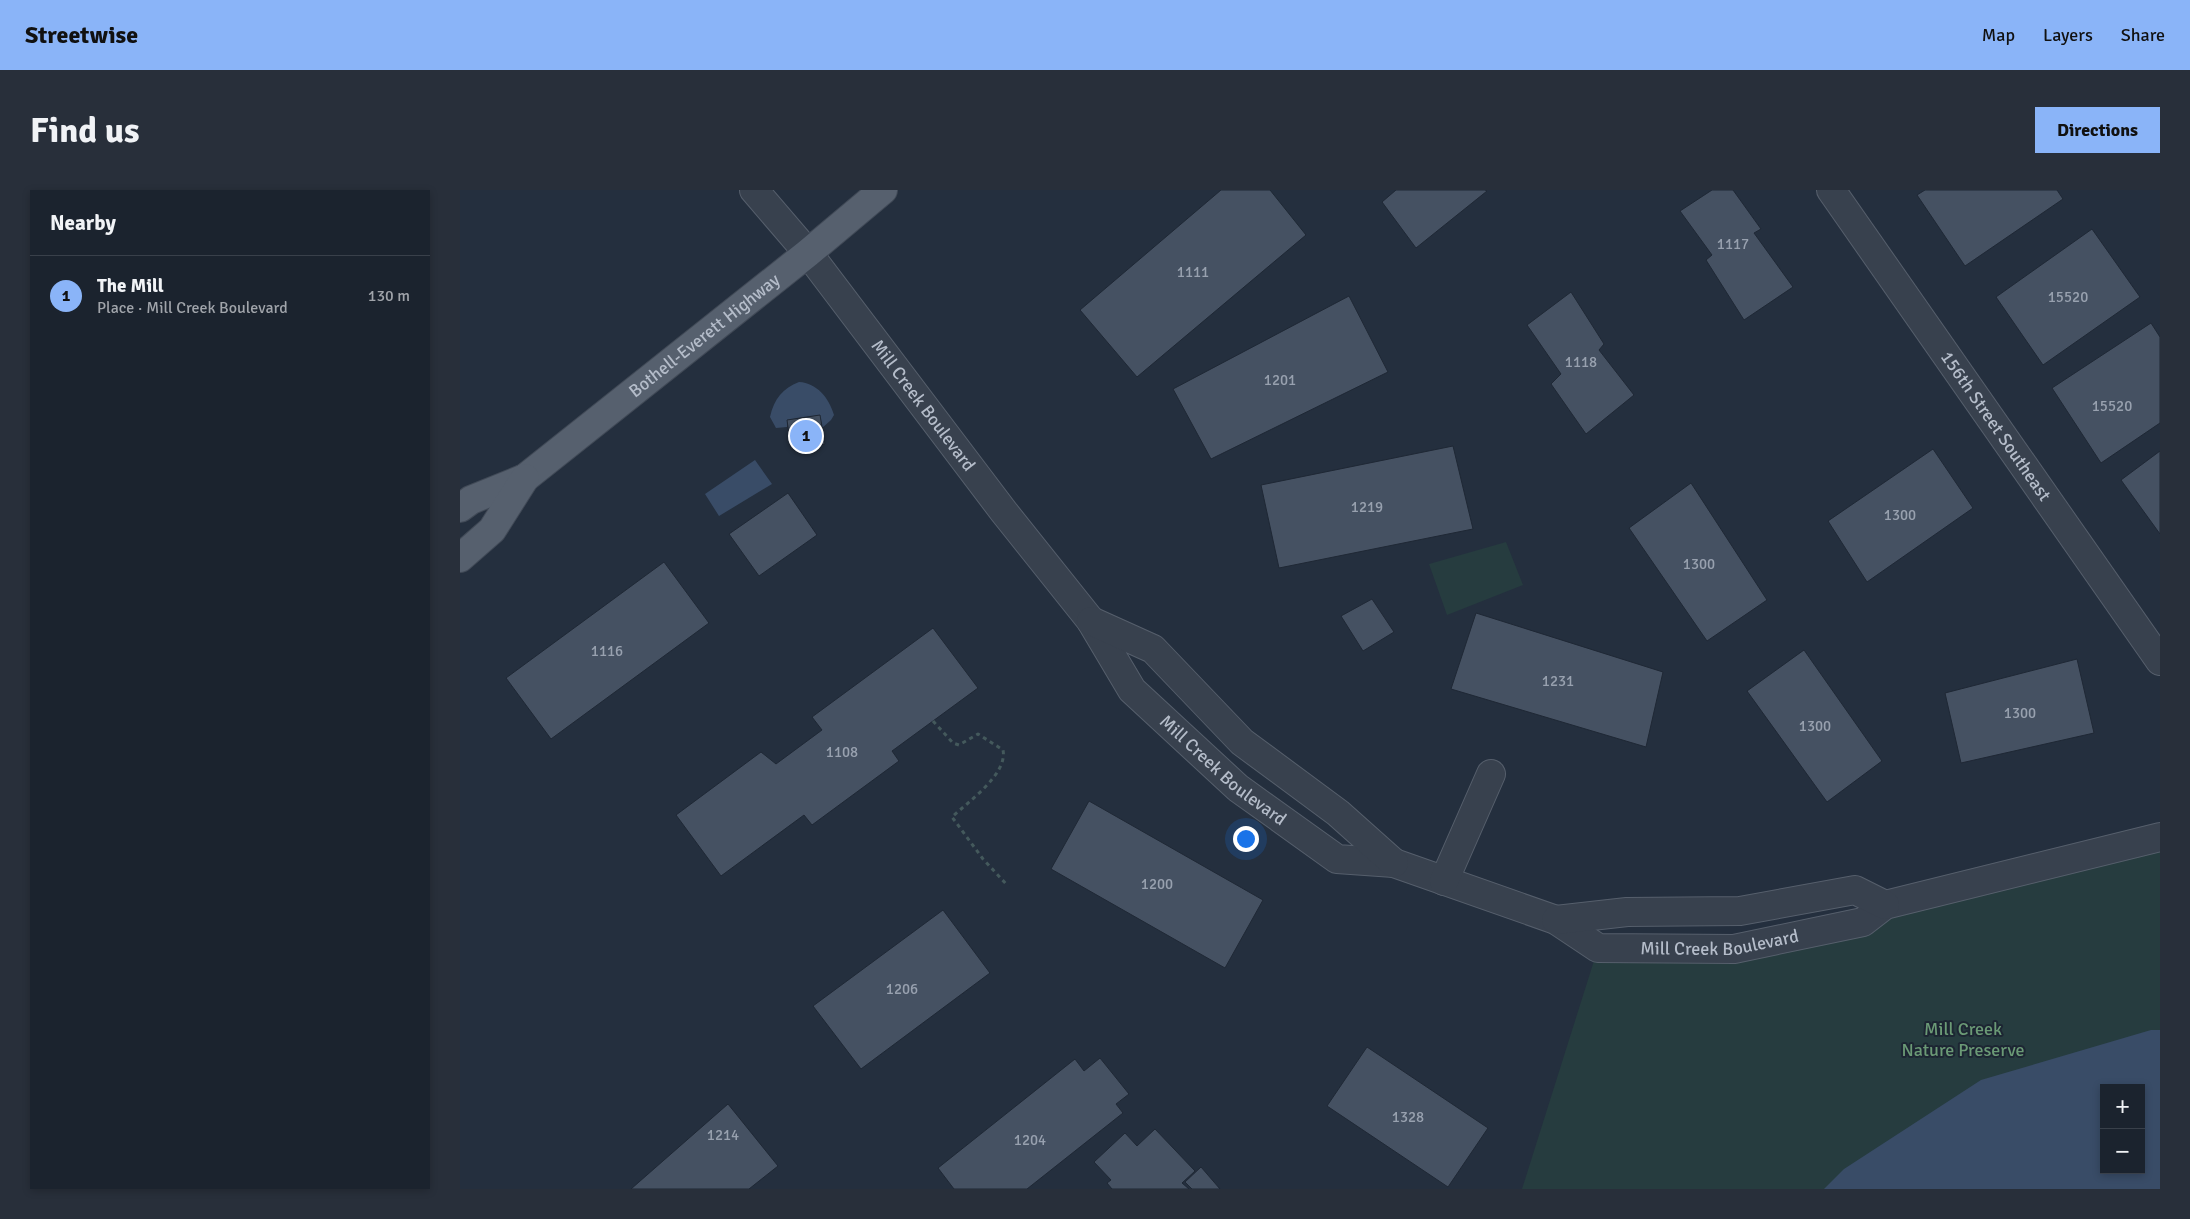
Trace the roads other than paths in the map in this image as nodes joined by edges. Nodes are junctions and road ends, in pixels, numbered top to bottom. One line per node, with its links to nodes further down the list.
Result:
1 (754, 190): 4 (street, Mill Creek Boulevard)
2 (883, 190): 4 (main road, Bothell-Everett Highway)
3 (1831, 190): 9 (street, 156th Street Southeast)
4 (808, 253): 5 (main road, Bothell-Everett Highway); 8 (street, Mill Creek Boulevard)
5 (525, 478): 6 (main road, Bothell-Everett Highway); 7 (main road, Bothell-Everett Highway)
6 (460, 508)
7 (460, 558)
8 (1091, 621): 12 (street, Mill Creek Boulevard); 12 (street, Mill Creek Boulevard)
9 (2160, 660)
10 (1490, 774): 13 (street)
11 (2160, 836): 14 (street, Mill Creek Boulevard)
12 (1394, 863): 13 (street, Mill Creek Boulevard)
13 (1444, 881): 15 (street, Mill Creek Boulevard)
14 (1885, 905): 15 (street, Mill Creek Boulevard); 15 (street, Mill Creek Boulevard)
15 (1556, 920)

